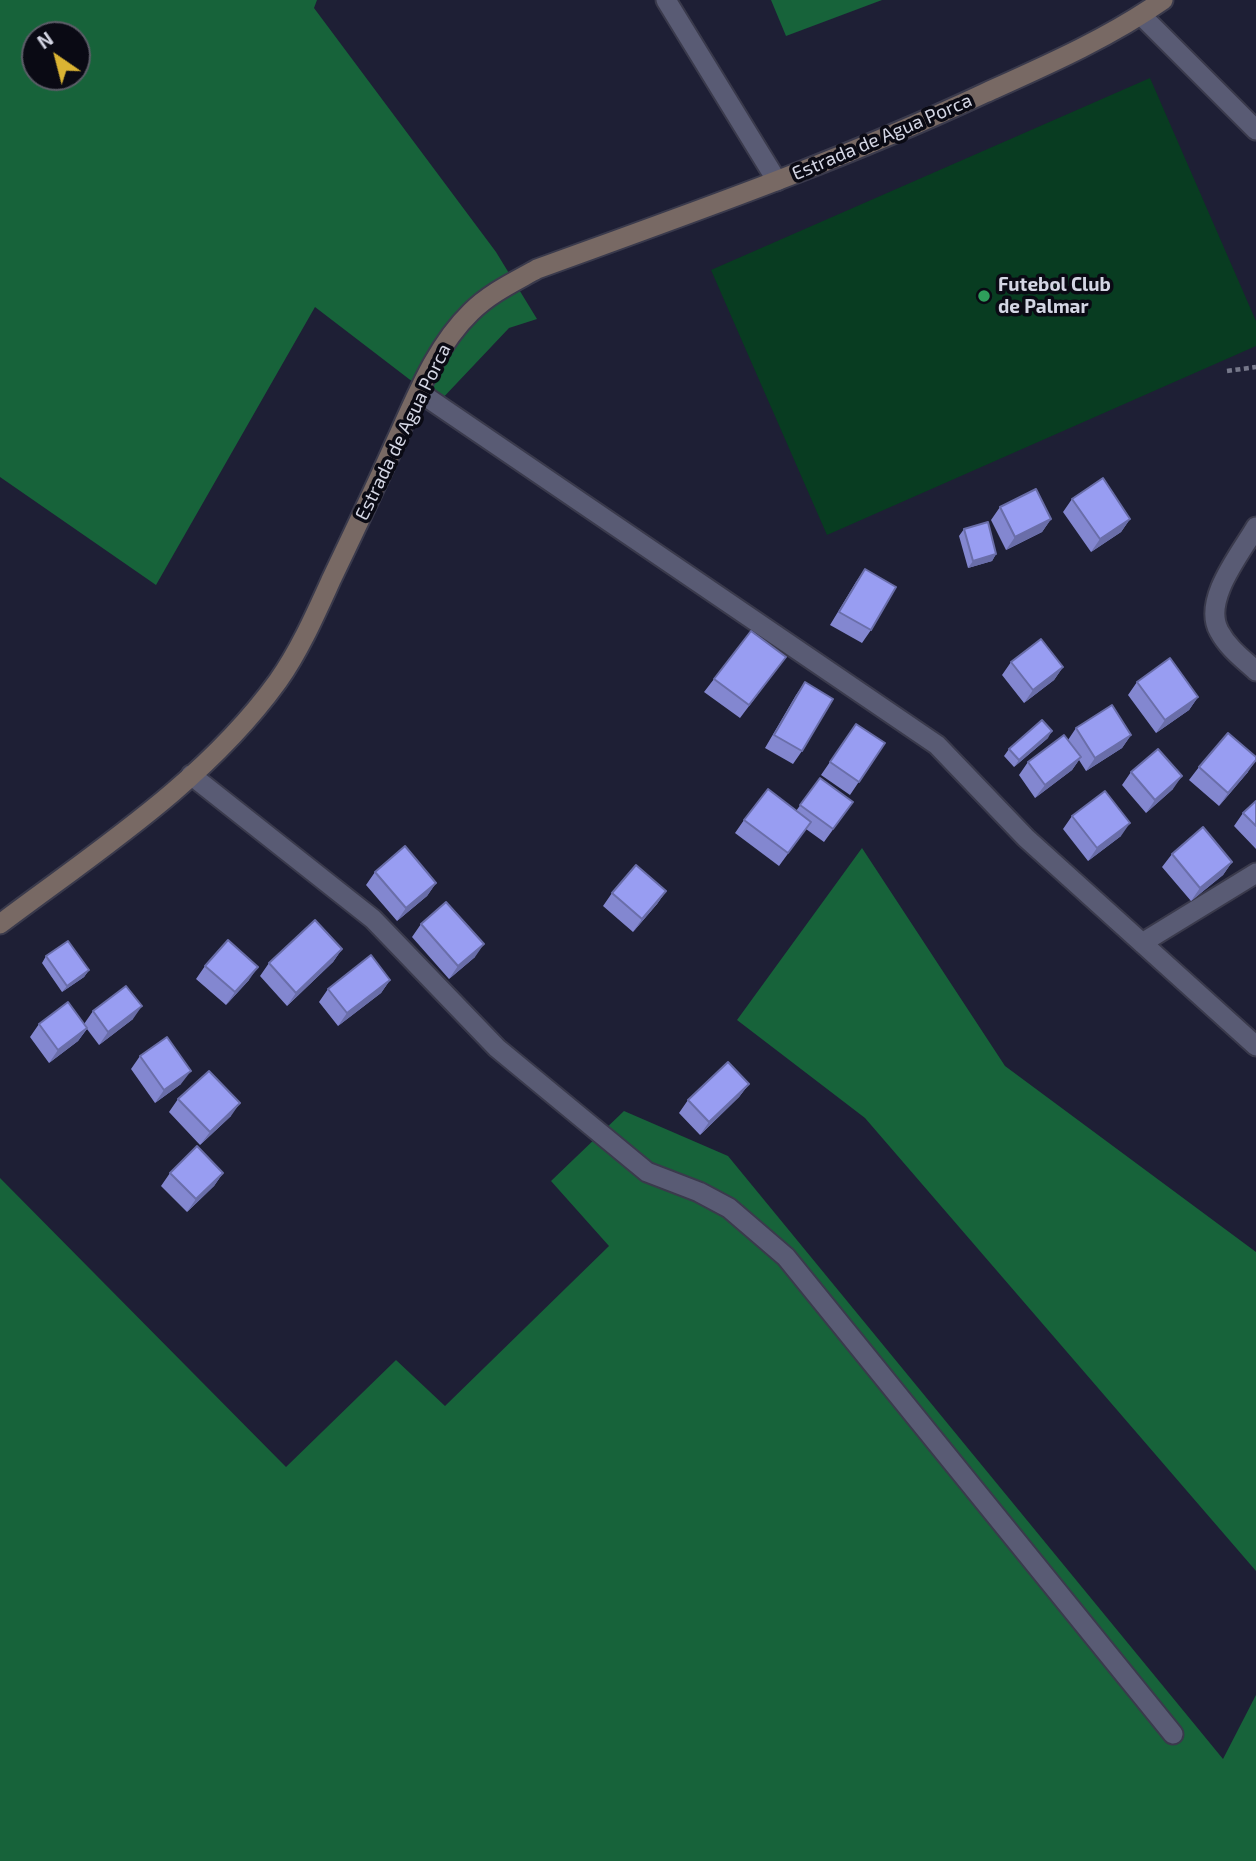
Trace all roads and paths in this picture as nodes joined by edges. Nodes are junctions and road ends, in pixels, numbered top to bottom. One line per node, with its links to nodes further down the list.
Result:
1 (666, 0): 5 (street)
2 (1163, 0): 3 (main road, Estrada de Agua Porca)
3 (1141, 15): 4 (street); 5 (main road, Estrada de Agua Porca)
4 (1256, 130)
5 (777, 181): 8 (main road, Estrada de Agua Porca)
6 (1256, 367): 7 (path)
7 (1227, 371)
8 (419, 392): 11 (main road, Estrada de Agua Porca); 14 (street)
9 (1256, 527): 10 (street)
10 (1256, 671)
11 (191, 775): 13 (main road, Estrada de Agua Porca); 16 (street)
12 (1256, 873): 14 (street)
13 (0, 923)
14 (1142, 943): 15 (street)
15 (1256, 1046)
16 (1173, 1734)

